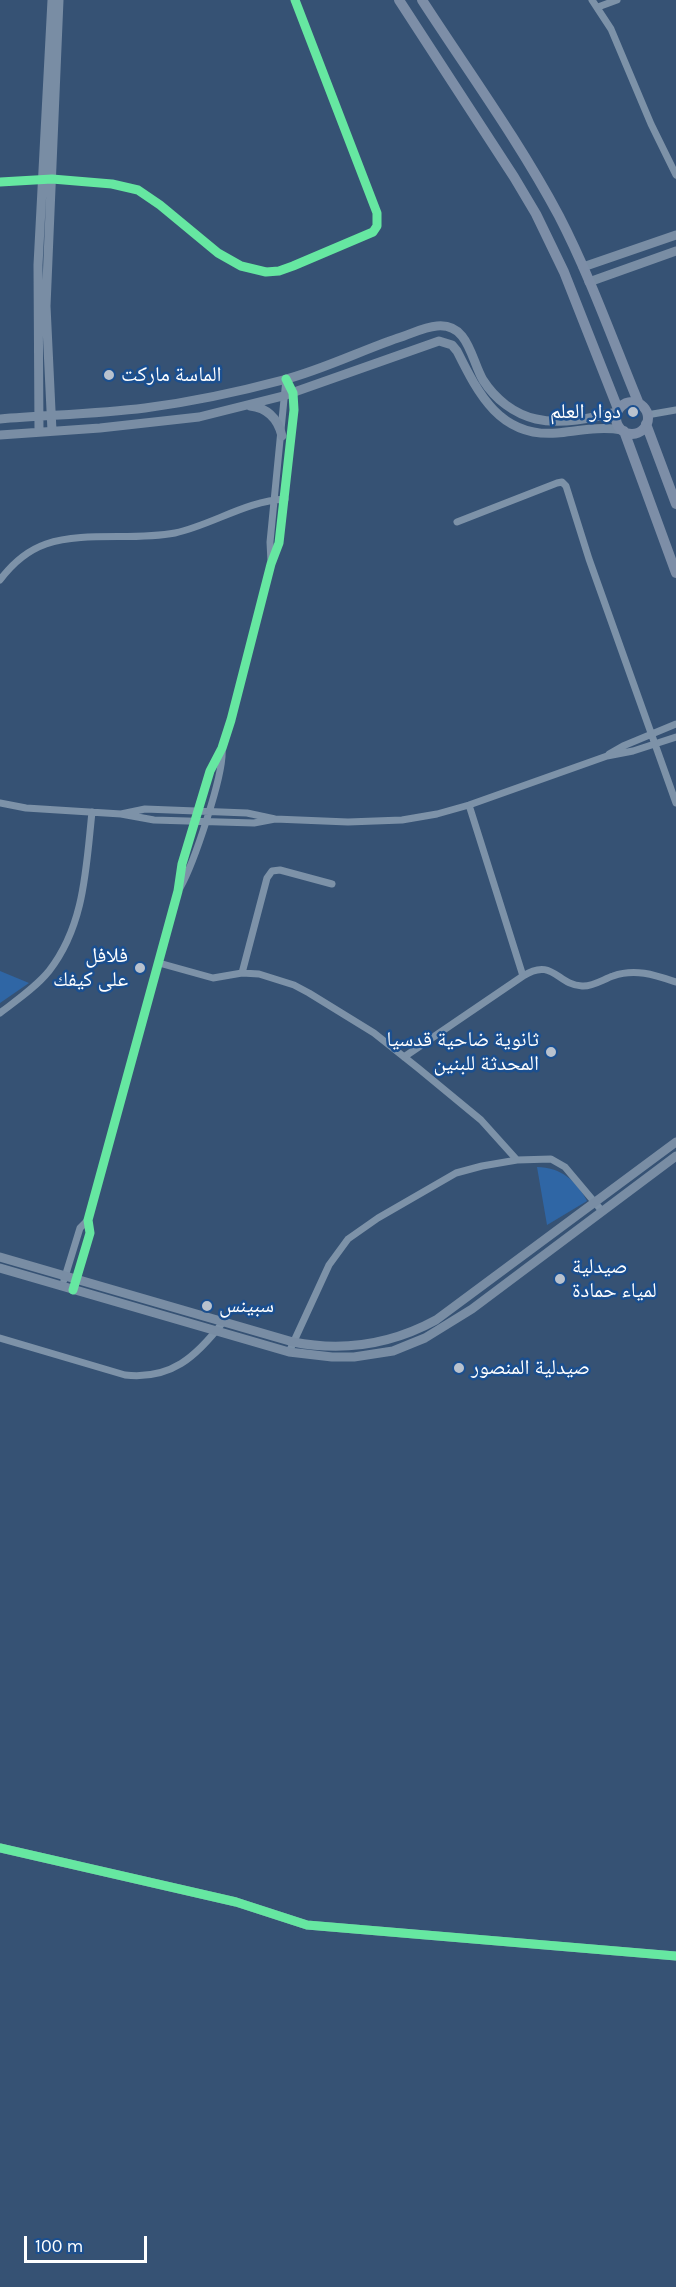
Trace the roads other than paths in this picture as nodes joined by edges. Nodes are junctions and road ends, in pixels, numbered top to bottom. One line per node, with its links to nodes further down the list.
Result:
1 (52, 0): 10 (main road)
2 (59, 0): 10 (main road)
3 (295, 0): 10 (street)
4 (399, 0): 25 (main road)
5 (422, 0): 14 (main road)
6 (592, 0): 8 (street)
7 (617, 0): 8 (street)
8 (598, 7): 9 (street)
9 (676, 175)
10 (47, 180): 11 (street); 18 (main road)
11 (0, 182)
12 (676, 235): 14 (main road)
13 (676, 251): 15 (main road)
14 (583, 267): 15 (main road)
15 (589, 282): 22 (main road)
16 (453, 328): 17 (main road); 19 (main road); 28 (main road)
17 (445, 341): 20 (main road); 31 (main road)
18 (44, 374): 26 (main road); 27 (main road)
19 (286, 379): 20 (street); 21 (street); 26 (main road)
20 (293, 393): 21 (main road); 38 (street)
21 (283, 396): 23 (main road); 36 (street)
22 (639, 404): 25 (main road); 30 (main road)
23 (248, 406): 32 (main road); 36 (main road)
24 (676, 410): 30 (street)
25 (618, 411): 28 (main road); 33 (main road)
26 (52, 415): 27 (main road); 32 (main road)
27 (39, 416): 29 (main road); 34 (main road)
28 (596, 416): 31 (main road)
29 (0, 419)
30 (646, 420): 33 (main road); 39 (main road)
31 (599, 428): 33 (main road)
32 (52, 431): 34 (main road)
33 (623, 431): 42 (main road)
34 (39, 432): 35 (main road)
35 (0, 435)
36 (282, 436): 37 (street)
37 (276, 499): 38 (street); 41 (street); 43 (street)
38 (285, 499): 41 (street)
39 (676, 504)
40 (457, 522): 45 (street)
41 (271, 564): 48 (street)
42 (676, 573)
43 (0, 580)
44 (676, 724): 45 (street)
45 (650, 734): 47 (street); 49 (street)
46 (676, 737): 47 (street)
47 (654, 745): 49 (street); 51 (street)
48 (222, 748): 54 (street); 55 (street)
49 (607, 756): 52 (street)
50 (0, 803): 53 (street)
51 (676, 803)
52 (469, 805): 57 (street); 64 (street)
53 (93, 812): 56 (street); 66 (street)
54 (197, 812): 55 (street); 56 (street); 58 (street)
55 (208, 812): 57 (street); 59 (street)
56 (121, 814): 58 (street)
57 (275, 819): 59 (street)
58 (195, 820): 59 (street); 61 (street)
59 (206, 821): 61 (street)
60 (332, 884): 63 (street)
61 (178, 891): 62 (street)
62 (159, 963): 63 (street); 73 (street)
63 (242, 973): 67 (street)
64 (523, 976): 65 (street); 67 (street)
65 (676, 982)
66 (0, 1013)
67 (404, 1057): 70 (street)
68 (676, 1142): 71 (main road)
69 (676, 1156): 72 (main road)
70 (517, 1160): 71 (street); 85 (street)
71 (595, 1203): 72 (street); 80 (main road)
72 (602, 1212): 81 (main road)
73 (88, 1220): 76 (street); 77 (street)
74 (0, 1257): 76 (main road)
75 (0, 1268): 78 (main road)
76 (65, 1275): 77 (main road); 78 (street)
77 (76, 1279): 79 (street); 82 (main road)
78 (62, 1287): 79 (main road)
79 (73, 1290): 83 (main road)
80 (471, 1295): 81 (main road); 85 (main road)
81 (477, 1305): 86 (main road)
82 (223, 1322): 83 (street); 85 (main road)
83 (216, 1331): 84 (street); 86 (main road)
84 (0, 1338)
85 (293, 1342): 86 (street)
86 (289, 1352)
87 (0, 1848): 88 (main road)
88 (676, 1956)

